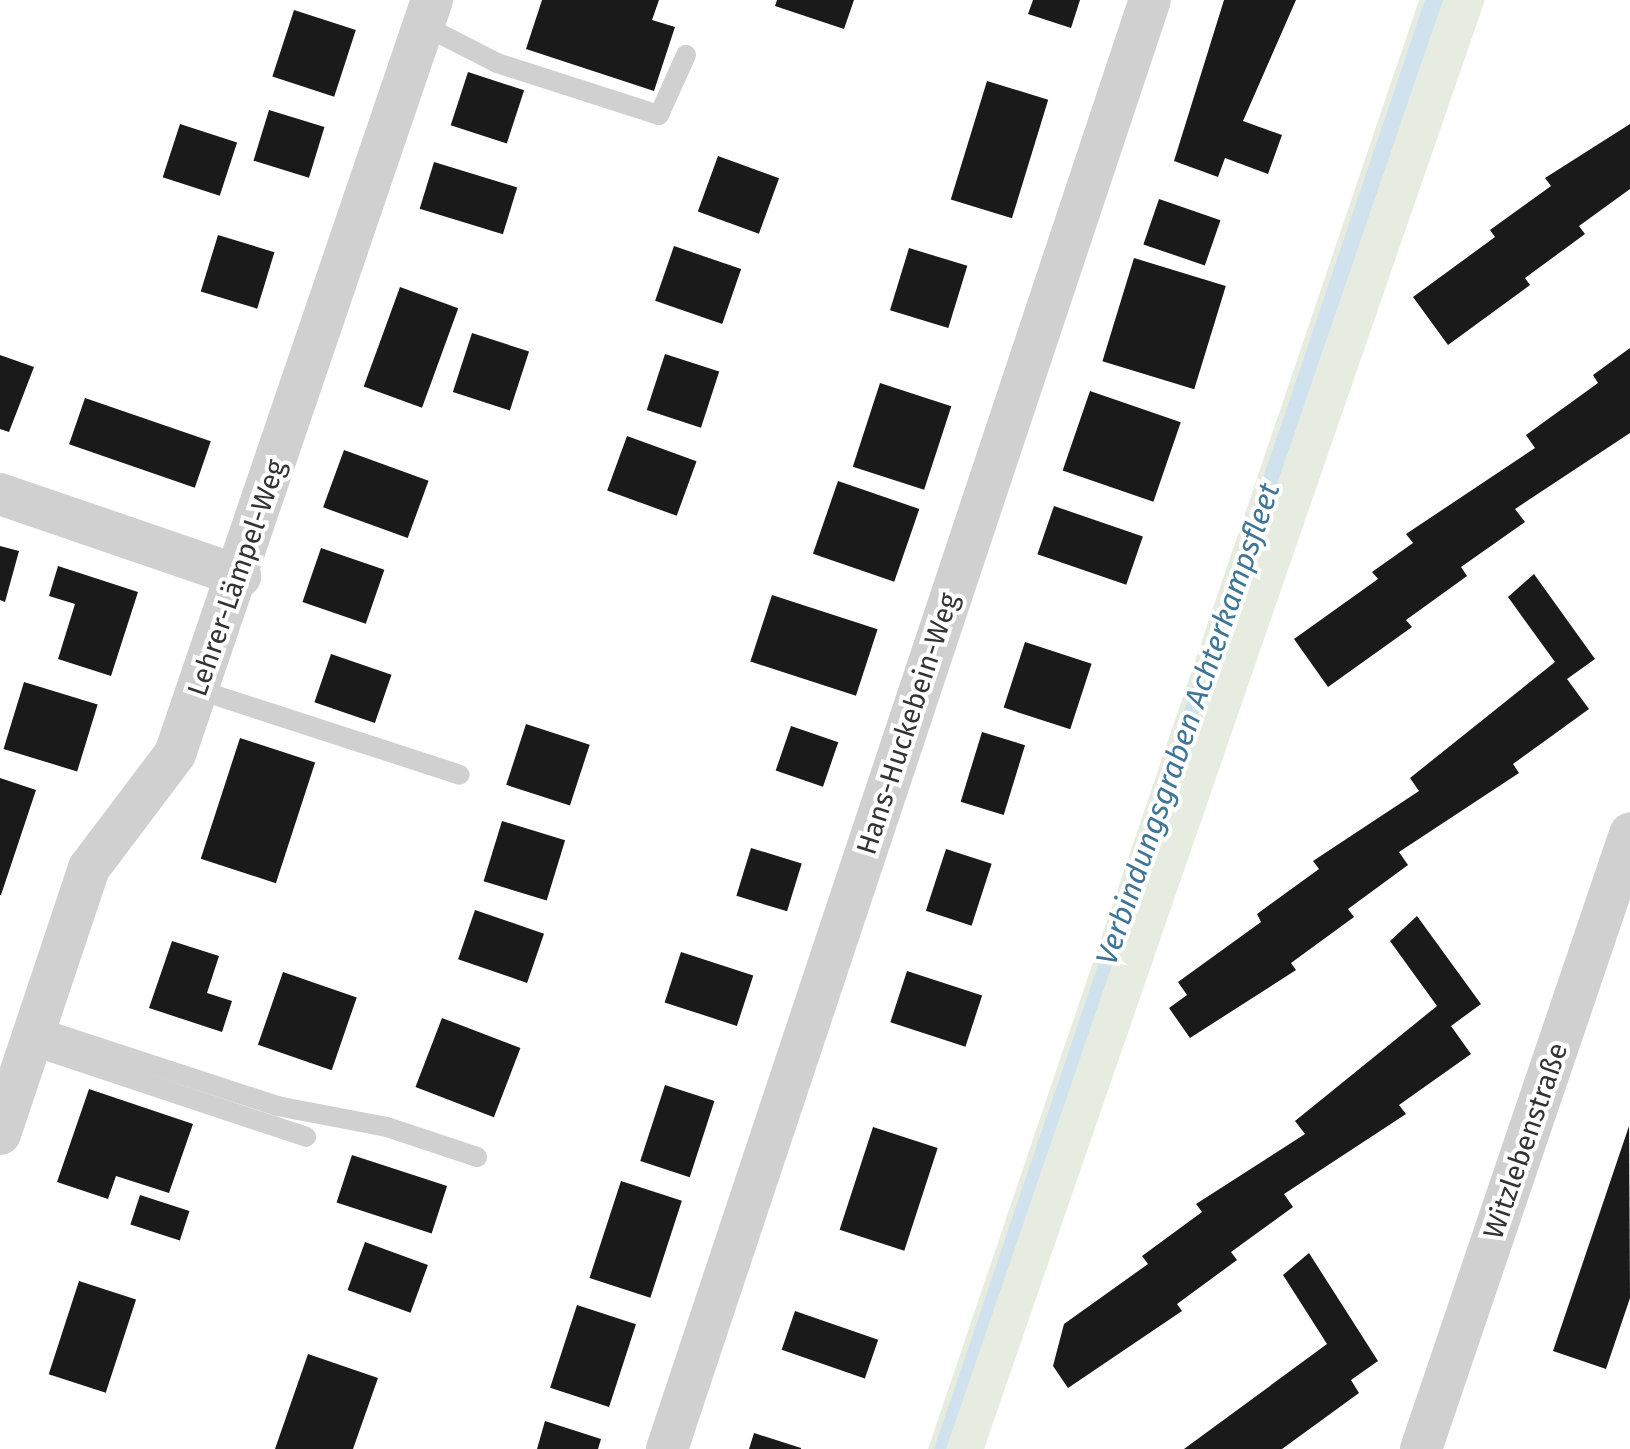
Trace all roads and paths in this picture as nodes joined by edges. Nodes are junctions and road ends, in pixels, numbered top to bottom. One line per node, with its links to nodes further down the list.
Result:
1 (1150, 0): 13 (street, Hans-Huckebein-Weg)
2 (427, 13): 3 (lane); 5 (street, Lehrer-Lämpel-Weg)
3 (686, 55)
4 (0, 494): 5 (street)
5 (240, 576): 6 (street, Lehrer-Lämpel-Weg)
6 (199, 690): 7 (lane); 9 (street, Lehrer-Lämpel-Weg)
7 (460, 775)
8 (1630, 834): 14 (street, Witzlebenstraße)
9 (33, 1036): 10 (street, Lehrer-Lämpel-Weg); 11 (lane); 12 (lane)
10 (0, 1134)
11 (306, 1137)
12 (477, 1157)
13 (667, 1449)
14 (1421, 1449)

